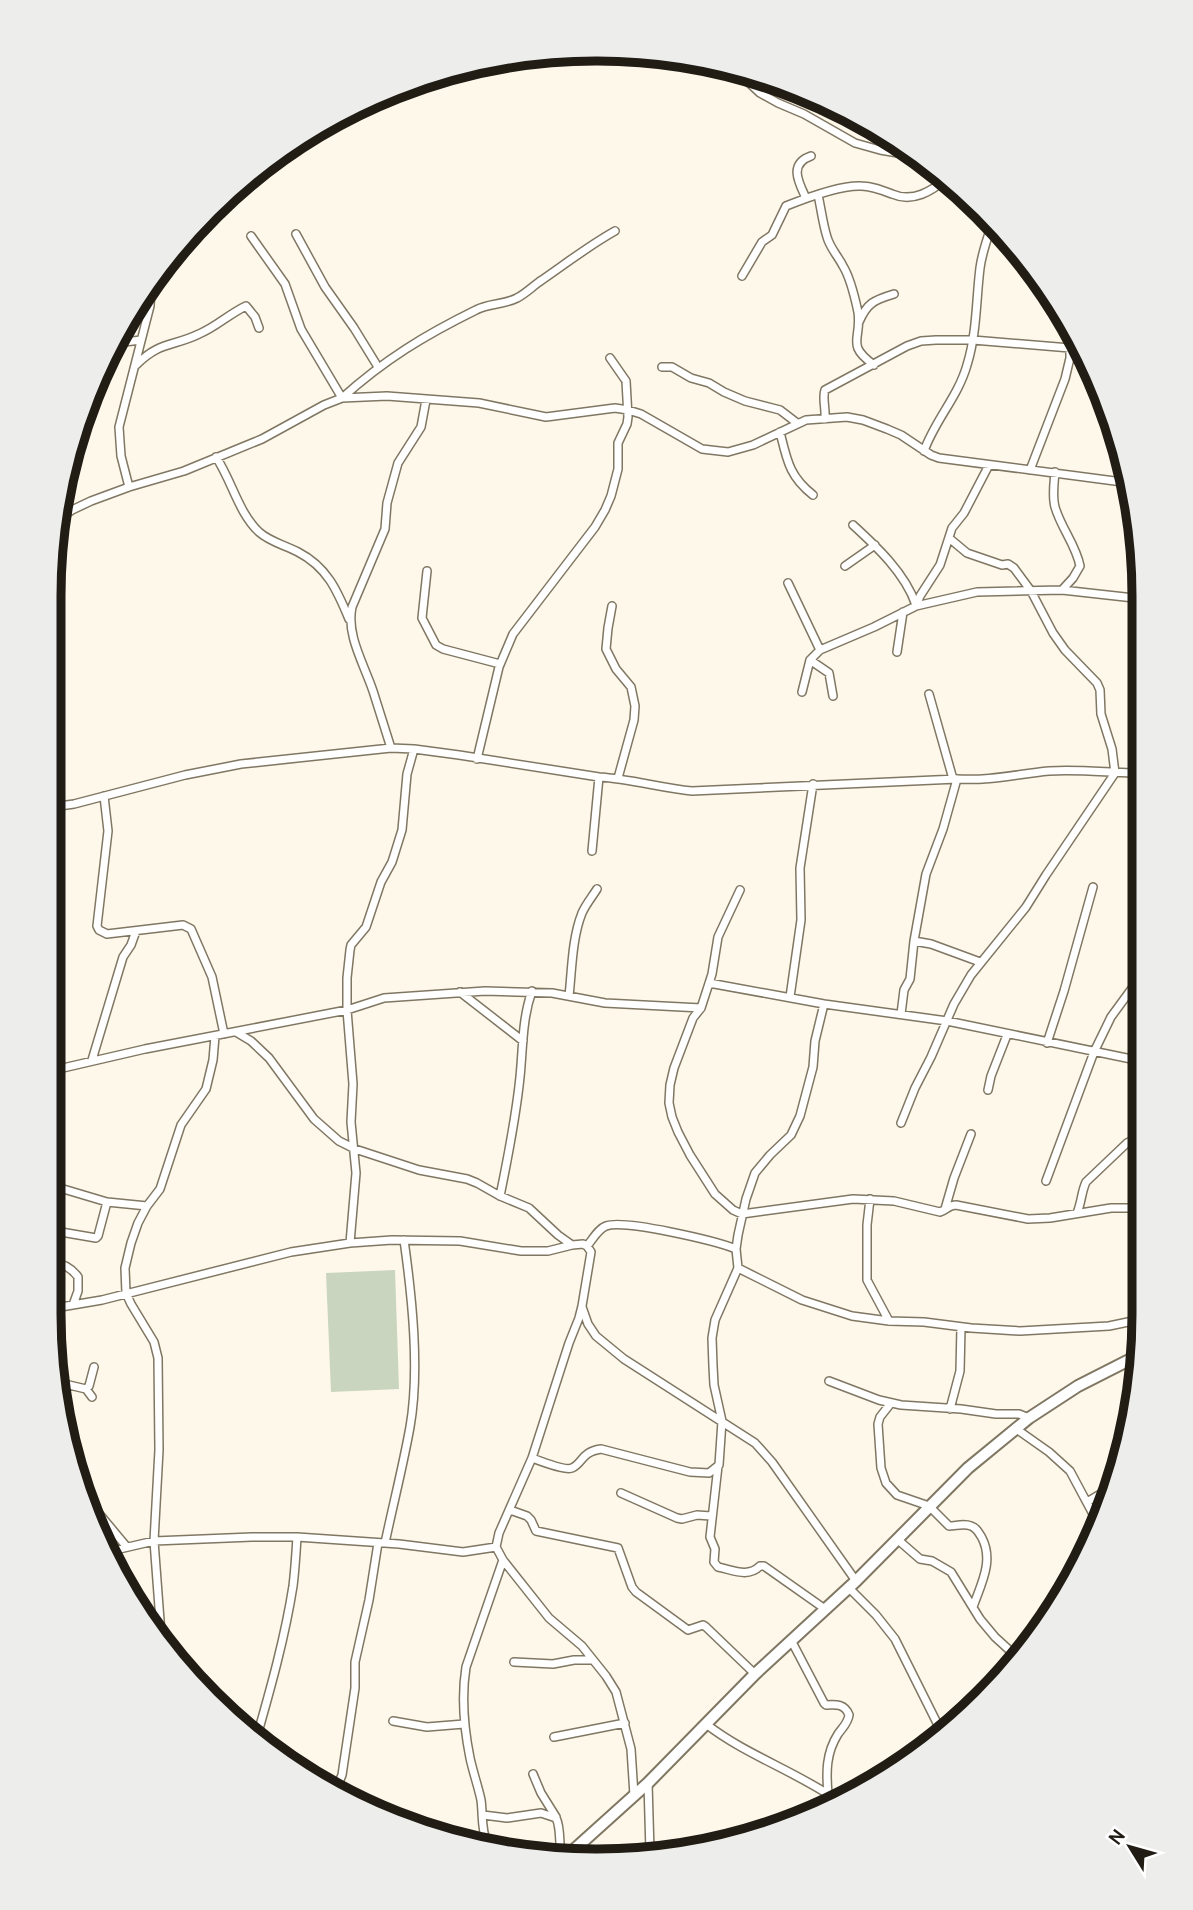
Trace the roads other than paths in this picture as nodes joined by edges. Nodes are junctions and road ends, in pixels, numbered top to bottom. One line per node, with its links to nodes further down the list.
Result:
1 (750, 84): 2 (street)
2 (896, 153)
3 (811, 156): 6 (street)
4 (939, 186): 5 (street)
5 (818, 195): 6 (street); 14 (street)
6 (806, 198): 11 (street)
7 (615, 231): 23 (street)
8 (989, 233): 17 (street)
9 (296, 234): 23 (street)
10 (251, 236): 25 (street)
11 (742, 276)
12 (894, 294): 14 (street)
13 (150, 300): 16 (street)
14 (858, 323): 21 (street)
15 (260, 328): 22 (street)
16 (141, 340): 18 (street); 22 (street)
17 (973, 340): 19 (street); 21 (street); 31 (street)
18 (126, 342)
19 (1070, 348): 34 (street)
20 (610, 358): 27 (street)
21 (874, 365): 28 (street)
22 (136, 366): 37 (street)
23 (379, 367): 25 (street)
24 (662, 367): 29 (street)
25 (342, 398): 26 (street); 32 (street)
26 (426, 400): 27 (street); 52 (street)
27 (628, 410): 30 (street); 56 (street)
28 (825, 419): 29 (street); 31 (street)
29 (797, 423): 30 (street)
30 (780, 432): 38 (street)
31 (923, 451): 33 (street)
32 (216, 457): 37 (street); 52 (street)
33 (989, 465): 34 (street); 41 (street)
34 (1030, 470): 35 (street)
35 (1055, 472): 36 (street); 46 (street)
36 (1119, 481)
37 (129, 487): 39 (street)
38 (813, 495)
39 (69, 512)
40 (853, 524): 42 (street)
41 (949, 538): 47 (street); 50 (street)
42 (875, 545): 43 (street); 50 (street)
43 (845, 566)
44 (427, 571): 56 (street)
45 (788, 583): 53 (street)
46 (1062, 590): 47 (street); 48 (street)
47 (1031, 591): 50 (street); 64 (street)
48 (1132, 598)
49 (612, 606): 66 (street)
50 (916, 606): 51 (street)
51 (903, 612): 53 (street); 54 (street)
52 (349, 620): 60 (street)
53 (820, 650): 55 (street)
54 (897, 652)
55 (810, 660): 57 (street); 59 (street)
56 (500, 664): 62 (street)
57 (802, 692)
58 (929, 694): 67 (street)
59 (833, 696)
60 (391, 748): 61 (street); 69 (street)
61 (414, 748): 62 (street); 86 (street)
62 (477, 759): 65 (street)
63 (1132, 773): 64 (street)
64 (1115, 774): 67 (street); 77 (street)
65 (599, 777): 66 (street); 71 (street)
66 (618, 778): 68 (street)
67 (955, 779): 68 (street); 76 (street)
68 (813, 785): 83 (street)
69 (104, 796): 70 (street); 75 (street)
70 (61, 806)
71 (592, 851)
72 (1093, 887): 94 (street)
73 (597, 889): 82 (street)
74 (740, 890): 78 (street)
75 (136, 930): 90 (street); 97 (street)
76 (914, 941): 77 (street); 87 (street)
77 (980, 962): 88 (street)
78 (709, 983): 83 (street); 85 (street)
79 (1132, 988): 95 (street)
80 (532, 991): 81 (street); 82 (street); 93 (street)
81 (460, 992): 86 (street); 93 (street)
82 (569, 996): 85 (street)
83 (790, 997): 84 (street)
84 (824, 1004): 87 (street); 113 (street)
85 (701, 1008): 113 (street)
86 (347, 1010): 89 (street); 103 (street)
87 (901, 1014): 88 (street)
88 (947, 1021): 91 (street); 100 (street)
89 (236, 1032): 90 (street); 103 (street)
90 (224, 1034): 92 (street)
91 (1007, 1035): 94 (street); 99 (street)
92 (215, 1036): 97 (street); 109 (street)
93 (523, 1041): 106 (street)
94 (1047, 1043): 95 (street)
95 (1094, 1052): 96 (street); 104 (street)
96 (1132, 1059)
97 (92, 1060): 98 (street)
98 (61, 1068)
99 (988, 1090)
100 (901, 1123)
101 (971, 1134): 111 (street)
102 (1132, 1141): 112 (street)
103 (355, 1149): 106 (street); 116 (street)
104 (1046, 1181)
105 (61, 1188): 108 (street)
106 (500, 1196): 117 (street)
107 (870, 1199): 111 (street); 113 (street); 126 (street)
108 (107, 1202): 109 (street); 114 (street)
109 (147, 1206): 122 (street)
110 (1132, 1208): 112 (street)
111 (944, 1210): 112 (street)
112 (1077, 1213)
113 (742, 1214): 119 (street)
114 (61, 1232)
115 (404, 1240): 116 (street); 117 (street); 153 (street)
116 (350, 1243): 122 (street)
117 (572, 1245): 118 (street)
118 (587, 1245): 119 (street); 124 (street)
119 (736, 1249): 121 (street)
120 (61, 1264): 123 (street)
121 (738, 1268): 126 (street); 138 (street)
122 (127, 1293): 123 (street); 152 (street)
123 (73, 1305): 125 (street)
124 (582, 1306): 138 (street); 140 (street)
125 (61, 1307)
126 (889, 1321): 128 (street)
127 (1128, 1322): 128 (street)
128 (961, 1327): 136 (street)
129 (1130, 1359): 137 (street)
130 (94, 1367): 133 (street)
131 (829, 1381): 135 (street)
132 (66, 1386): 133 (street)
133 (86, 1389): 134 (street)
134 (92, 1397)
135 (891, 1403): 136 (street); 145 (street)
136 (950, 1409): 137 (street)
137 (1029, 1418): 139 (street)
138 (722, 1421): 141 (street); 158 (street)
139 (1015, 1428): 144 (street); 145 (street)
140 (532, 1458): 141 (street); 146 (street)
141 (719, 1465): 148 (street)
142 (621, 1493): 148 (street)
143 (1100, 1494): 144 (street)
144 (1087, 1502): 147 (street)
145 (929, 1506): 151 (street); 159 (street)
146 (510, 1510): 155 (street); 166 (street)
147 (1093, 1513)
148 (711, 1516): 160 (street)
149 (101, 1517): 154 (street)
150 (298, 1537): 152 (street); 153 (street); 172 (street)
151 (897, 1539): 158 (street); 159 (street)
152 (155, 1541): 154 (street); 161 (street)
153 (381, 1543): 155 (street); 175 (street)
154 (126, 1546): 156 (street)
155 (496, 1547): 157 (street)
156 (116, 1549)
157 (503, 1560): 164 (street); 169 (street)
158 (852, 1584): 160 (street); 171 (street)
159 (973, 1606): 163 (street)
160 (825, 1609): 162 (street)
161 (160, 1624)
162 (791, 1640): 166 (street); 177 (street)
163 (1011, 1651)
164 (593, 1661): 165 (street); 168 (street)
165 (514, 1662)
166 (755, 1674): 170 (street)
167 (393, 1721): 169 (street)
168 (625, 1723): 173 (street); 178 (street)
169 (464, 1724): 179 (street)
170 (706, 1724): 176 (street); 177 (street)
171 (938, 1725)
172 (259, 1728)
173 (554, 1737)
174 (533, 1774): 180 (street)
175 (339, 1782)
176 (648, 1783): 178 (street); 182 (street)
177 (828, 1794)
178 (634, 1795): 184 (street)
179 (482, 1815): 180 (street); 181 (street)
180 (556, 1818): 183 (street)
181 (484, 1836)
182 (650, 1846)
183 (560, 1848)
184 (575, 1848)

